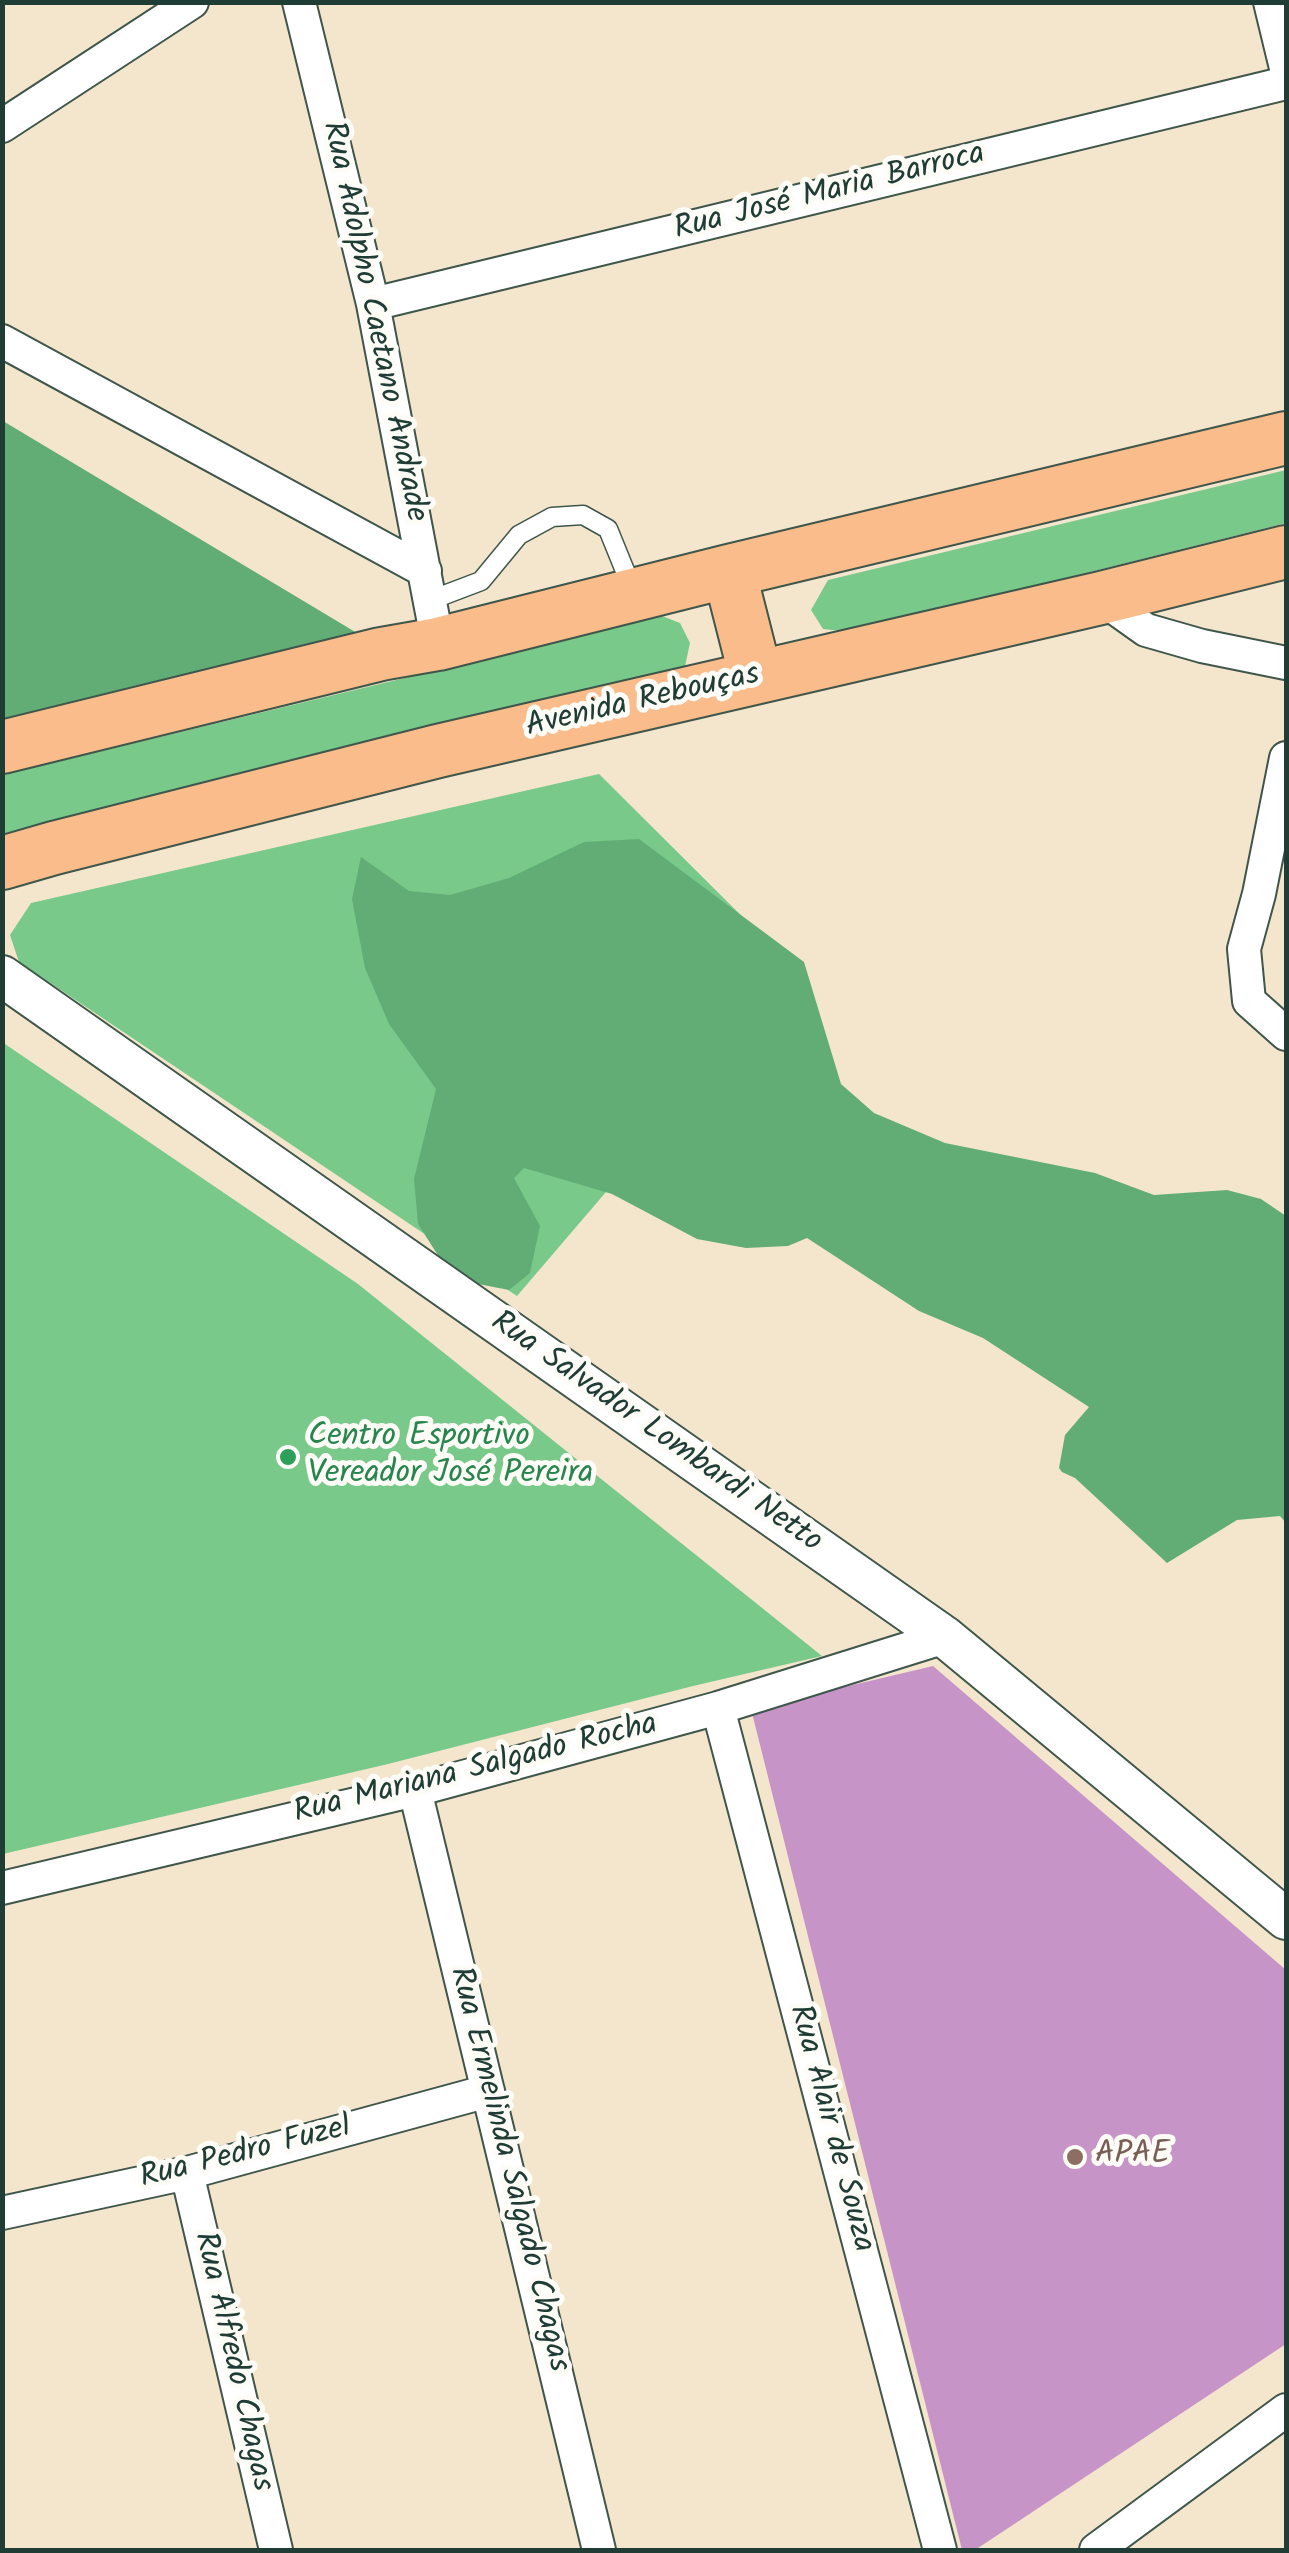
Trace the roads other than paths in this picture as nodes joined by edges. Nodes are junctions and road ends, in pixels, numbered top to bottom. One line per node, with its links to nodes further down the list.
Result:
1 (192, 2): 6 (street)
2 (299, 2): 7 (street, Rua Adolpho Caetano Andrade)
3 (1270, 2): 4 (street)
4 (1286, 68)
5 (1286, 83): 7 (street, Rua José Maria Barroca)
6 (2, 126)
7 (373, 304): 14 (street, Rua Adolpho Caetano Andrade)
8 (2, 341): 14 (street)
9 (1286, 438): 11 (main road)
10 (1286, 552): 13 (main road, Avenida Rebouças)
11 (729, 571): 12 (main road); 16 (main road)
12 (634, 595): 14 (main road); 14 (lane)
13 (1101, 598): 15 (street); 16 (main road, Avenida Rebouças)
14 (431, 605): 17 (main road)
15 (1286, 663)
16 (756, 677): 19 (main road, Avenida Rebouças)
17 (2, 747)
18 (1286, 758): 21 (street)
19 (2, 863)
20 (2, 976): 22 (street, Rua Salvador Lombardi Netto)
21 (1286, 1034)
22 (945, 1637): 23 (street, Rua Mariana Salgado Rocha); 26 (street, Rua Salvador Lombardi Netto)
23 (718, 1708): 24 (street, Rua Mariana Salgado Rocha); 33 (street, Rua Alair de Souza)
24 (415, 1790): 25 (street, Rua Mariana Salgado Rocha); 27 (street, Rua Ermelinda Salgado Chagas)
25 (2, 1888)
26 (1286, 1920)
27 (488, 2091): 28 (street, Rua Pedro Fuzel); 32 (street, Rua Ermelinda Salgado Chagas)
28 (187, 2173): 29 (street, Rua Pedro Fuzel); 31 (street, Rua Alfredo Chagas)
29 (2, 2213)
30 (1286, 2410): 34 (street)
31 (276, 2550)
32 (600, 2550)
33 (940, 2550)
34 (1096, 2550)

